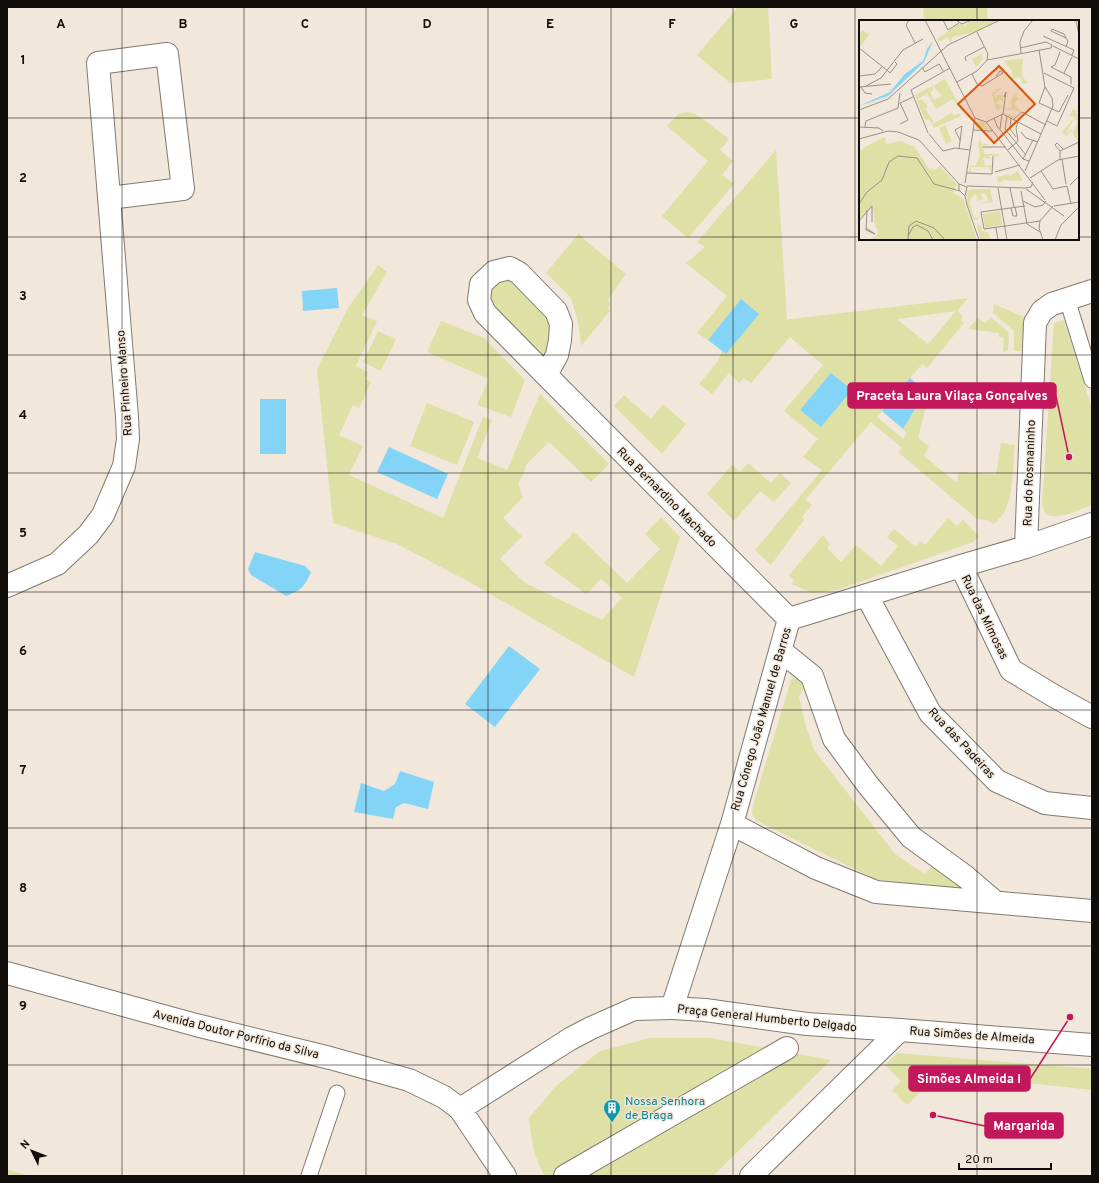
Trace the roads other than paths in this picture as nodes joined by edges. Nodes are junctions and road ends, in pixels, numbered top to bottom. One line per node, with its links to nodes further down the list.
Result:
1 (109, 198): 1 (street, Rua Pinheiro Manso); 9 (street, Rua Pinheiro Manso)
2 (1092, 290): 3 (street, Rua do Rosmaninho)
3 (1066, 299): 5 (lane); 7 (street, Rua do Rosmaninho)
4 (546, 375): 4 (street, Rua Bernardino Machado); 11 (street, Rua Bernardino Machado)
5 (1092, 380)
6 (1092, 524): 7 (street, Rua Cónego João Manuel de Barros)
7 (1026, 547): 8 (street, Rua Cónego João Manuel de Barros)
8 (961, 566): 10 (street, Rua Cónego João Manuel de Barros); 13 (street, Rua das Mimosas)
9 (7, 586)
10 (867, 596): 11 (street, Rua Cónego João Manuel de Barros); 14 (street, Rua das Padeiras)
11 (789, 619): 12 (street, Rua Cónego João Manuel de Barros)
12 (781, 651): 15 (street, Rua Cónego João Manuel de Barros); 16 (street)
13 (1092, 717)
14 (1092, 808)
15 (732, 824): 16 (street); 19 (street, Rua Cónego João Manuel de Barros)
16 (994, 901): 17 (street)
17 (1092, 910)
18 (7, 973): 24 (street, Avenida Doutor Porfírio da Silva)
19 (672, 1008): 20 (street, Praça General Humberto Delgado); 24 (street, Praça General Humberto Delgado)
20 (900, 1030): 21 (street, Rua Simões de Almeida); 28 (street)
21 (1092, 1045)
22 (787, 1048): 27 (street)
23 (337, 1093): 25 (lane)
24 (460, 1109): 26 (street)
25 (309, 1176)
26 (505, 1176)
27 (565, 1176)
28 (751, 1176)

